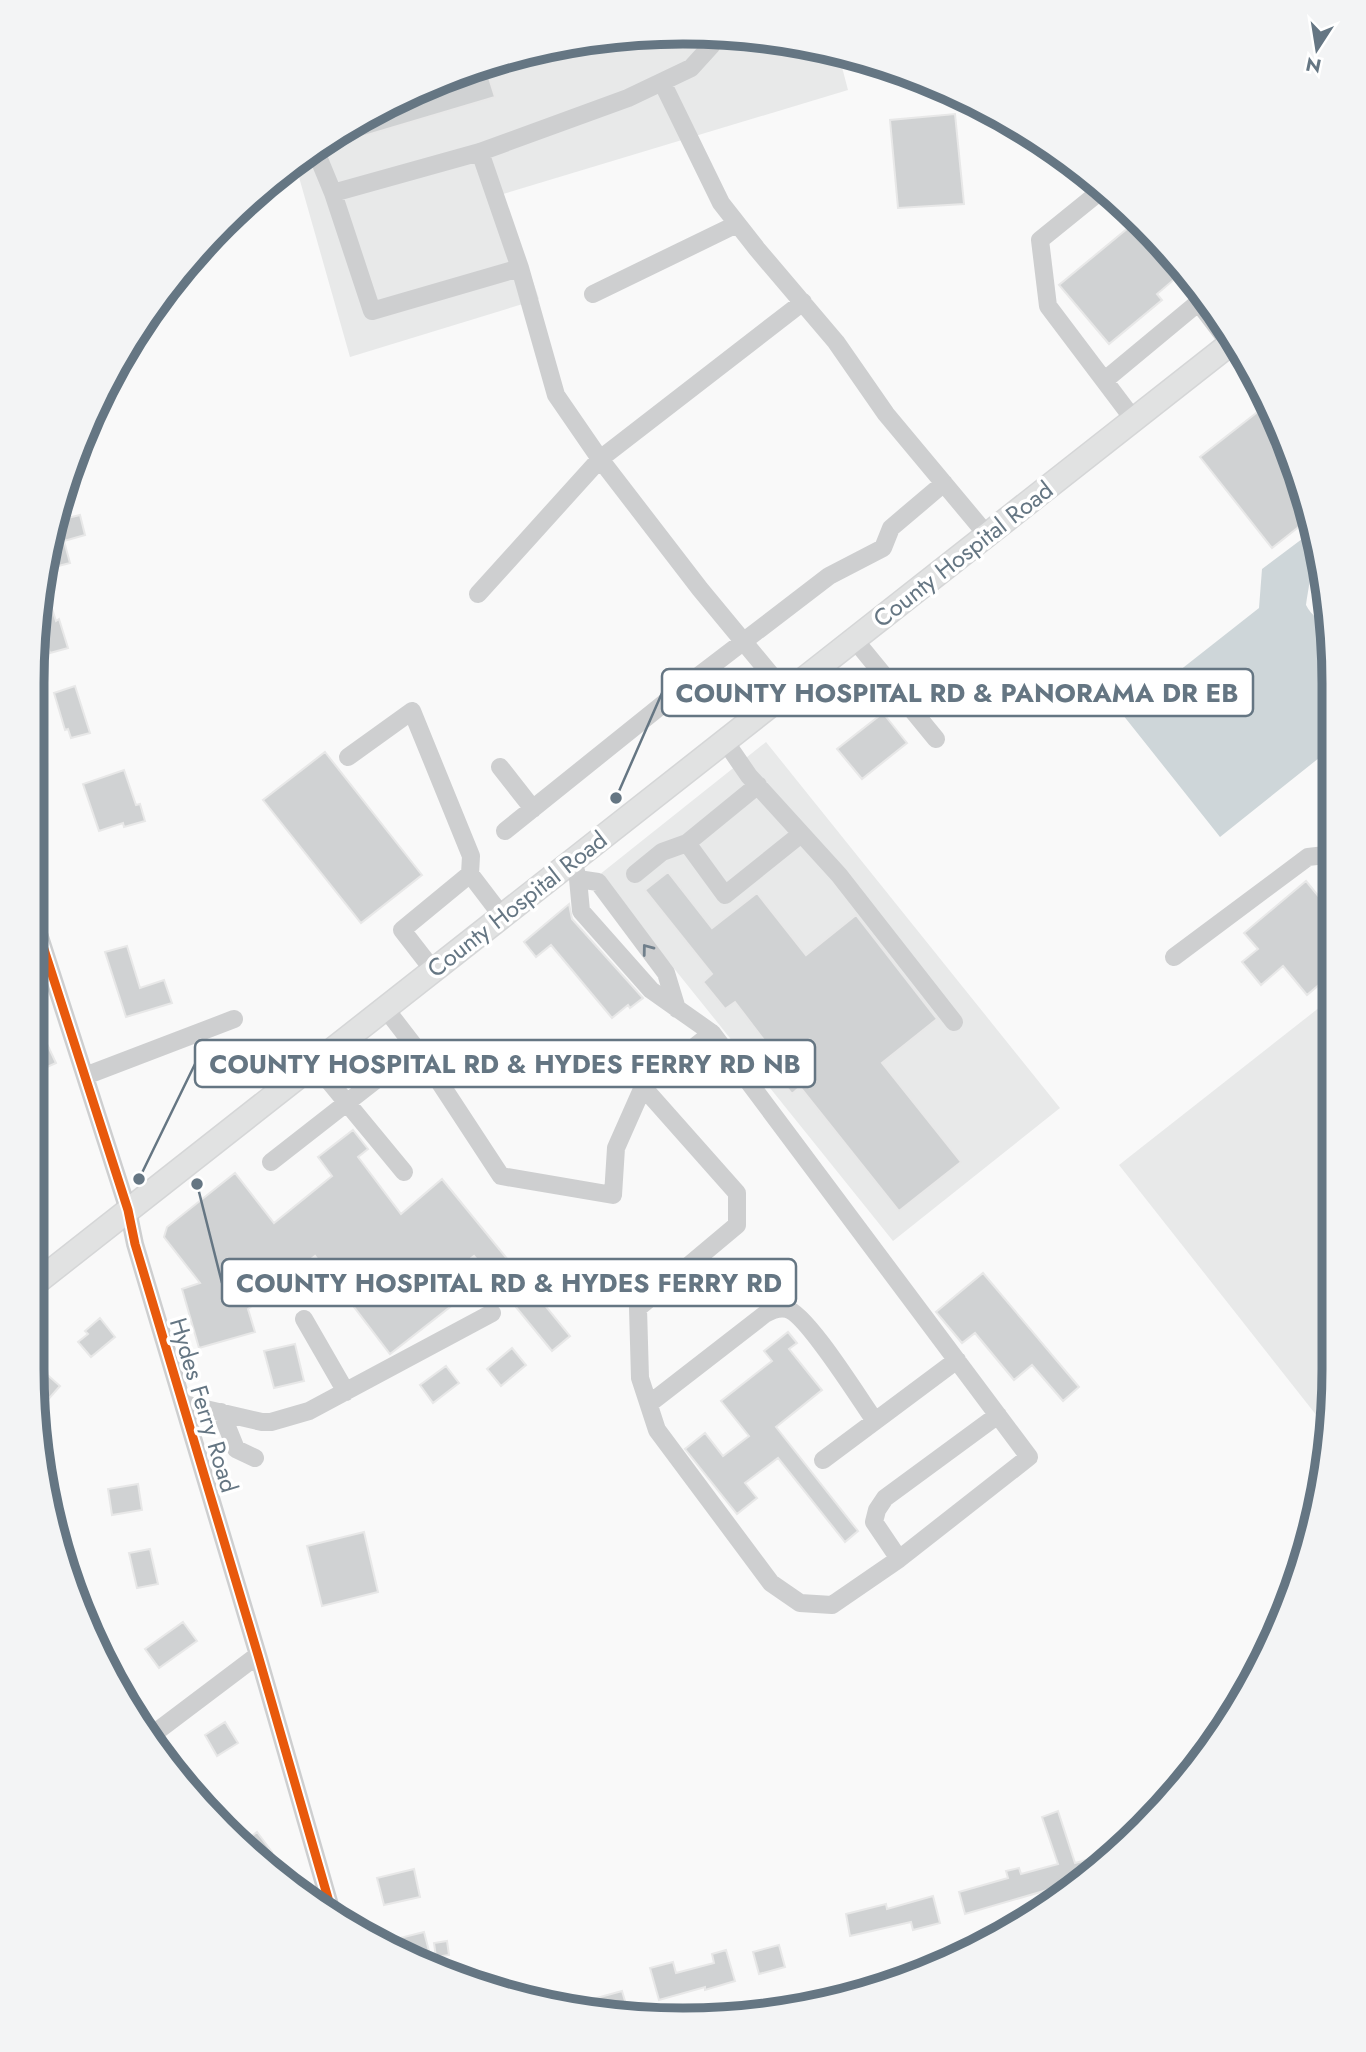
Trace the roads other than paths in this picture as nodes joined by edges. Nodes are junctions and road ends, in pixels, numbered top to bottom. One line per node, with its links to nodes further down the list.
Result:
1 (712, 45): 2 (street)
2 (662, 82): 3 (street); 7 (street)
3 (480, 152): 5 (street); 8 (street)
4 (318, 158): 5 (street)
5 (333, 194): 8 (street)
6 (1095, 195): 13 (street)
7 (737, 223): 9 (street); 10 (street)
8 (520, 268): 15 (street)
9 (593, 294)
10 (803, 302): 15 (street); 16 (street)
11 (1197, 303): 13 (street)
12 (1227, 347): 14 (main road, County Hospital Road)
13 (1105, 380): 14 (street)
14 (1134, 420): 17 (main road, County Hospital Road)
15 (600, 459): 18 (street); 20 (street)
16 (944, 483): 17 (street); 20 (street)
17 (987, 535): 19 (main road, County Hospital Road)
18 (478, 594)
19 (854, 639): 21 (main road, County Hospital Road); 22 (street)
20 (744, 642): 21 (street); 27 (street)
21 (786, 693): 23 (main road, County Hospital Road)
22 (936, 740)
23 (725, 741): 26 (street); 32 (main road, County Hospital Road)
24 (348, 757): 33 (street)
25 (500, 767): 27 (street)
26 (758, 785): 29 (street); 30 (street)
27 (533, 809): 28 (street)
28 (505, 831)
29 (801, 834): 30 (street); 42 (street)
30 (687, 844): 34 (street)
31 (1322, 855): 37 (street)
32 (576, 869): 35 (main road, County Hospital Road); 40 (street, one-way to 32); 40 (street)
33 (471, 874): 35 (street); 38 (street)
34 (635, 874)
35 (502, 916): 38 (main road, County Hospital Road)
36 (44, 949): 46 (street, Hydes Ferry Road)
37 (1174, 957)
38 (433, 970): 39 (main road, County Hospital Road)
39 (385, 1008): 44 (main road, County Hospital Road); 47 (street)
40 (677, 1009): 43 (street)
41 (234, 1019): 46 (street)
42 (954, 1022)
43 (712, 1033): 47 (street); 55 (street)
44 (314, 1063): 48 (street); 51 (main road, County Hospital Road)
45 (390, 1069): 48 (street)
46 (85, 1076): 51 (street, Hydes Ferry Road)
47 (643, 1087): 58 (street)
48 (347, 1103): 49 (street); 50 (street)
49 (271, 1162)
50 (404, 1172)
51 (128, 1210): 52 (main road, County Hospital Road); 57 (street, Hydes Ferry Road)
52 (44, 1276)
53 (492, 1313): 56 (street)
54 (304, 1319): 56 (street)
55 (957, 1360): 60 (street); 61 (street)
56 (346, 1392): 59 (street)
57 (184, 1404): 59 (street); 65 (street, Hydes Ferry Road)
58 (649, 1404): 61 (street); 64 (street)
59 (221, 1412): 62 (street)
60 (998, 1415): 64 (street); 64 (street)
61 (876, 1421): 63 (street)
62 (255, 1458)
63 (823, 1460)
64 (900, 1559)
65 (258, 1655): 66 (street); 67 (street, Hydes Ferry Road)
66 (157, 1732)
67 (328, 1901)

